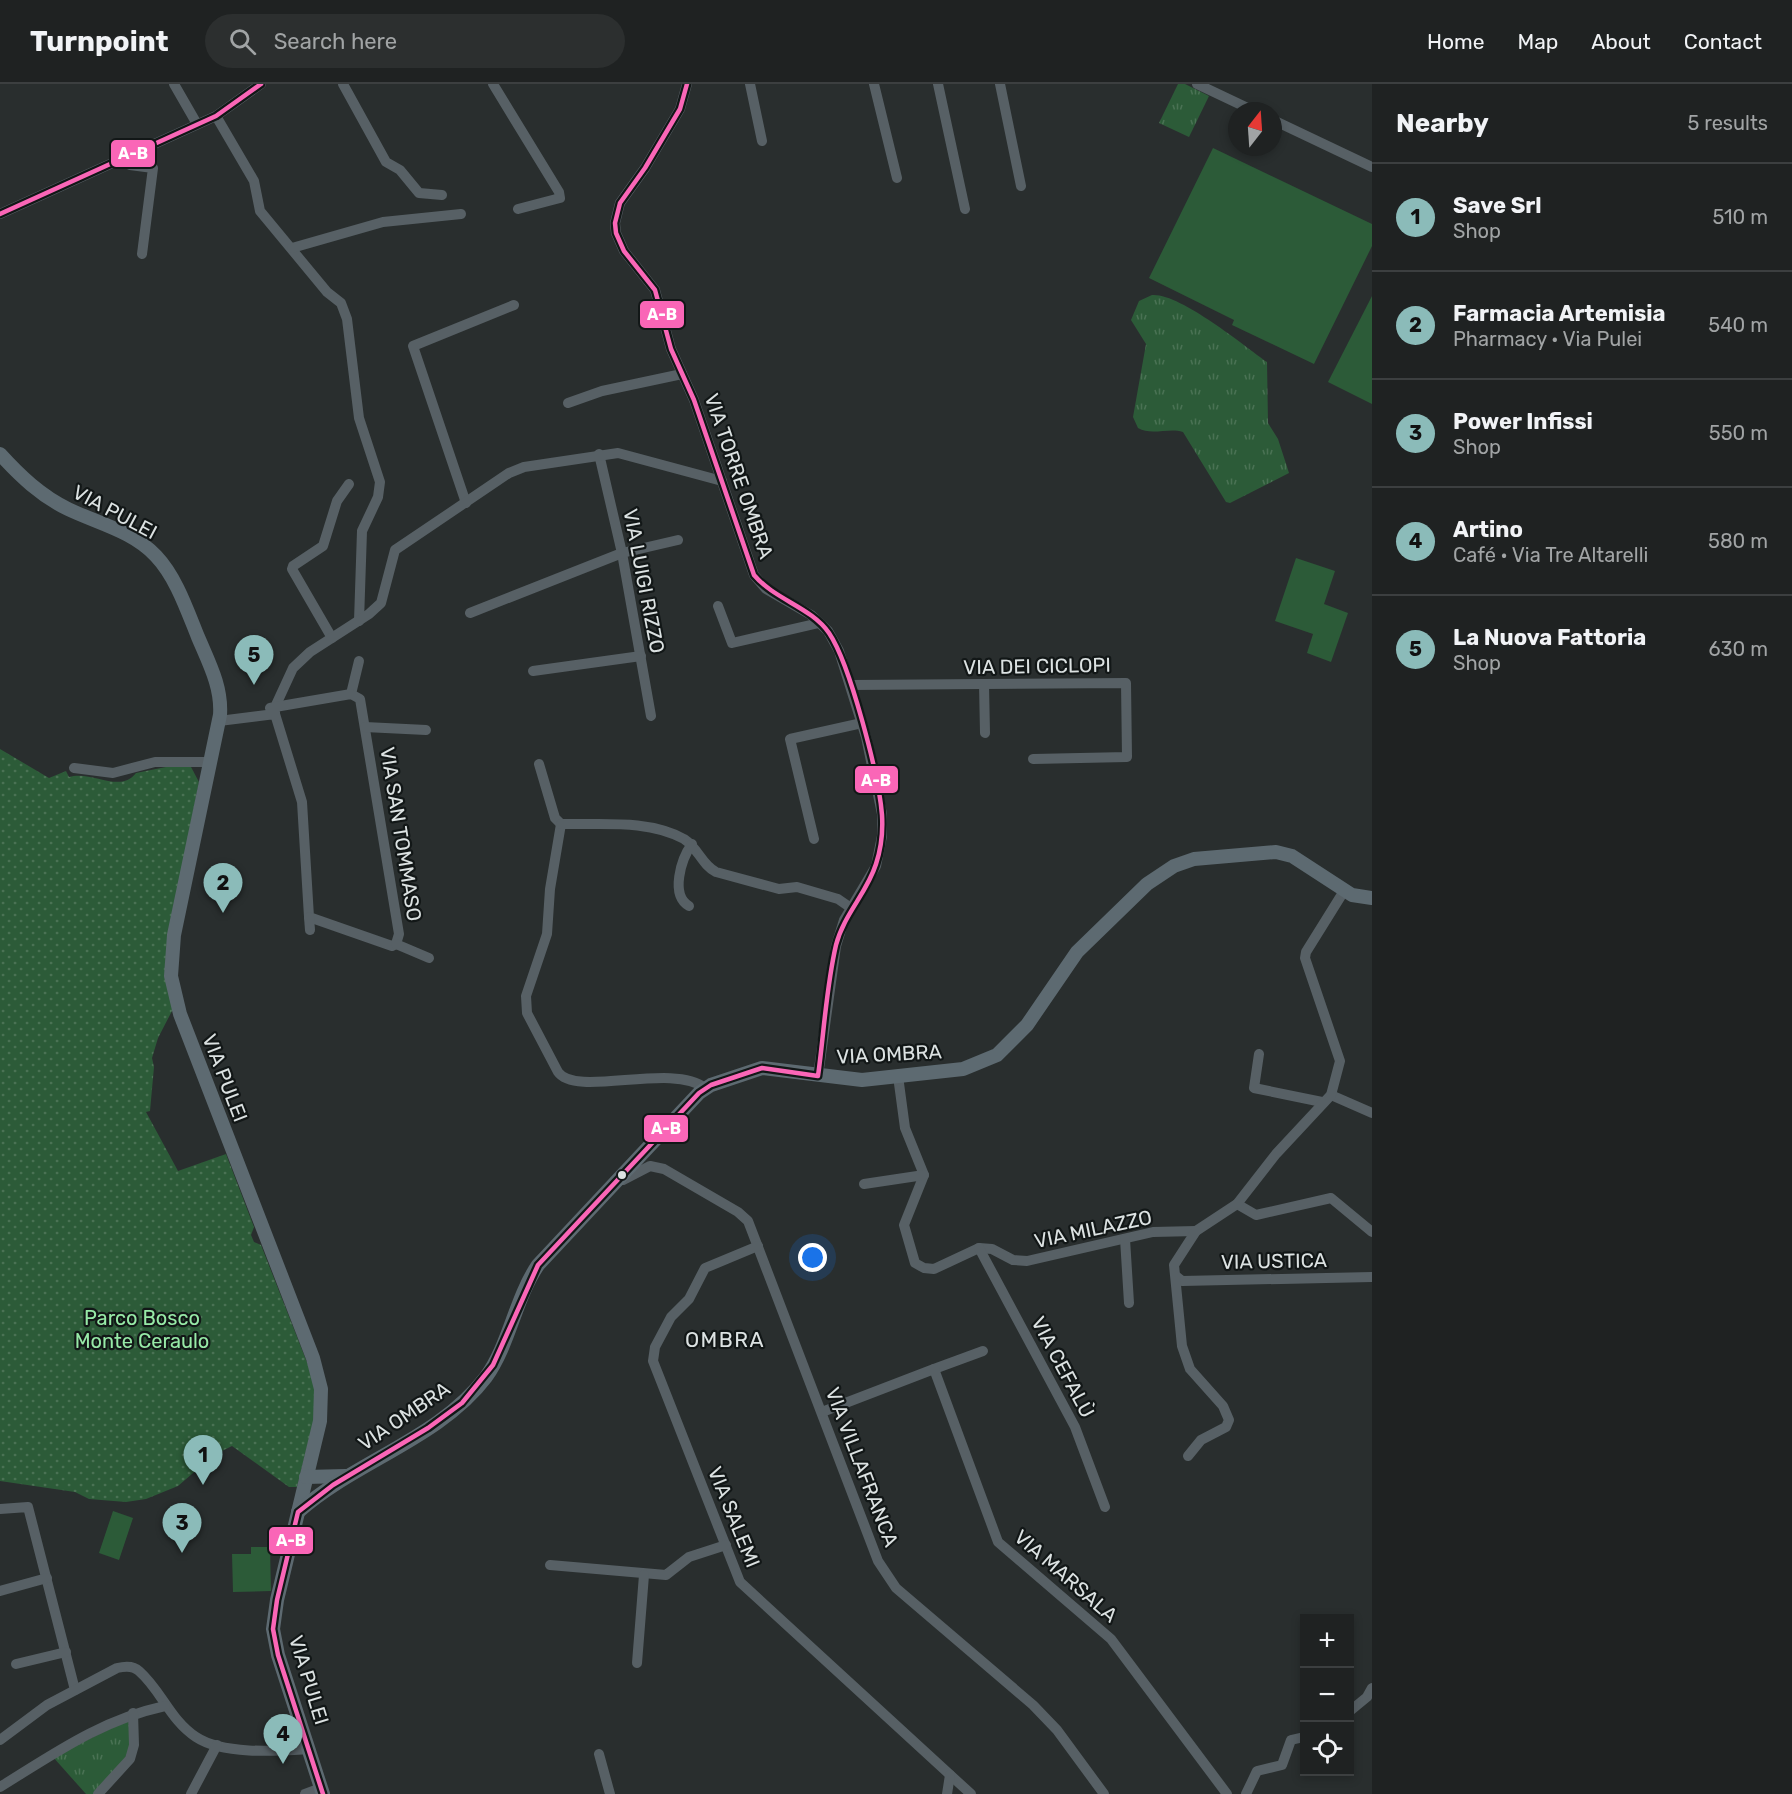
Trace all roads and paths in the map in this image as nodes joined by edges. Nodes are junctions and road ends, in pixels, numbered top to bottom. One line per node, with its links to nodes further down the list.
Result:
1 (174, 84): 13 (street)
2 (261, 84): 12 (street)
3 (343, 84): 20 (street)
4 (493, 84): 21 (street)
5 (687, 84): 28 (street, VIA TORRE OMBRA)
6 (750, 84): 15 (street)
7 (874, 84): 18 (street)
8 (938, 84): 22 (street)
9 (1000, 84): 19 (street)
10 (1197, 84): 11 (street)
11 (1235, 102)
12 (216, 116): 13 (street); 25 (street)
13 (197, 124): 16 (street)
14 (1282, 124): 17 (street)
15 (762, 141)
16 (122, 158): 23 (street); 26 (street)
17 (1372, 167)
18 (897, 178)
19 (1021, 186)
20 (442, 195)
21 (518, 209)
22 (965, 209)
23 (0, 214)
24 (461, 214): 25 (street)
25 (292, 248): 39 (street)
26 (142, 254)
27 (514, 305): 34 (street)
28 (682, 374): 29 (street); 32 (street, VIA TORRE OMBRA)
29 (568, 403)
30 (0, 454): 50 (main road, VIA PULEI)
31 (600, 454): 32 (street); 34 (street); 36 (street, VIA LUIGI RIZZO)
32 (722, 481): 40 (street, VIA TORRE OMBRA)
33 (349, 484): 41 (street)
34 (466, 503): 39 (street)
35 (678, 540): 36 (street)
36 (622, 553): 38 (street); 42 (street, VIA LUIGI RIZZO)
37 (718, 606): 40 (street)
38 (470, 613)
39 (359, 621): 41 (street)
40 (819, 623): 46 (street, VIA TORRE OMBRA)
41 (332, 638): 48 (street)
42 (641, 656): 44 (street); 49 (street, VIA LUIGI RIZZO)
43 (360, 661): 47 (street)
44 (533, 671)
45 (984, 684): 46 (street, VIA DEI CICLOPI); 54 (street); 55 (street, VIA DEI CICLOPI)
46 (851, 685): 51 (street, VIA TORRE OMBRA)
47 (351, 694): 48 (street); 52 (street, VIA SAN TOMMASO)
48 (275, 711): 50 (street); 66 (street)
49 (651, 716)
50 (219, 718): 56 (main road, VIA PULEI)
51 (862, 723): 60 (street); 65 (street, VIA TORRE OMBRA)
52 (365, 727): 53 (street); 68 (street, VIA SAN TOMMASO)
53 (426, 730)
54 (985, 733)
55 (1033, 759)
56 (211, 762): 58 (street); 91 (main road, VIA PULEI)
57 (539, 764): 59 (street)
58 (74, 768)
59 (561, 824): 61 (street); 73 (street)
60 (814, 839)
61 (692, 844): 64 (street); 65 (street)
62 (1344, 891): 63 (main road, VIA OMBRA); 72 (main road, VIA OMBRA); 74 (street)
63 (1372, 898)
64 (689, 906)
65 (851, 908): 71 (street, VIA TORRE OMBRA)
66 (309, 917): 67 (street); 68 (street, VIA SAN TOMMASO)
67 (310, 930)
68 (396, 944): 69 (street)
69 (429, 958)
70 (1259, 1054): 74 (street)
71 (819, 1076): 72 (main road, VIA OMBRA); 73 (main road, VIA OMBRA)
72 (898, 1076): 76 (street)
73 (705, 1088): 77 (main road, VIA OMBRA)
74 (1326, 1099): 75 (street); 79 (street)
75 (1372, 1113)
76 (924, 1175): 78 (street); 84 (street)
77 (619, 1178): 83 (street, VIA VILLAFRANCA); 94 (main road, VIA OMBRA)
78 (864, 1184)
79 (1237, 1204): 80 (street); 81 (street)
80 (1196, 1231): 82 (street, VIA MILAZZO); 85 (street)
81 (1372, 1232)
82 (1125, 1239): 84 (street, VIA MILAZZO); 87 (street)
83 (758, 1246): 90 (street, VIA VILLAFRANCA); 98 (street, VIA SALEMI)
84 (979, 1248): 95 (street, VIA CEFALÙ)
85 (1177, 1277): 86 (street, VIA USTICA); 92 (street)
86 (1372, 1277)
87 (1129, 1303)
88 (983, 1351): 89 (street)
89 (934, 1369): 90 (street); 126 (street, VIA MARSALA)
90 (822, 1412): 125 (street, VIA VILLAFRANCA)
91 (312, 1453): 93 (main road, VIA PULEI); 94 (main road)
92 (1188, 1456)
93 (306, 1477): 94 (main road); 97 (main road, VIA PULEI)
94 (330, 1480): 97 (main road)
95 (1106, 1507)
96 (0, 1509): 101 (street)
97 (297, 1512): 114 (main road, VIA PULEI)
98 (726, 1545): 100 (street); 116 (street, VIA SALEMI)
99 (550, 1565): 100 (street)
100 (644, 1575): 104 (street)
101 (47, 1578): 102 (street); 103 (street)
102 (0, 1591)
103 (66, 1652): 105 (street); 107 (street)
104 (637, 1663)
105 (16, 1664)
106 (1372, 1688): 109 (street)
107 (75, 1690): 108 (street); 112 (street)
108 (165, 1706): 110 (street); 113 (street)
109 (1354, 1708)
110 (133, 1713): 117 (street); 119 (street)
111 (1300, 1738): 127 (street)
112 (0, 1740)
113 (217, 1745): 114 (street); 120 (street)
114 (309, 1749): 118 (main road, VIA PULEI)
115 (599, 1754): 122 (street)
116 (950, 1775): 123 (street); 124 (street, VIA SALEMI)
117 (0, 1787)
118 (322, 1791): 121 (street)
119 (98, 1794)
120 (191, 1794)
121 (305, 1794)
122 (610, 1794)
123 (947, 1794)
124 (971, 1794)
125 (1104, 1794)
126 (1227, 1794)
127 (1246, 1794)

